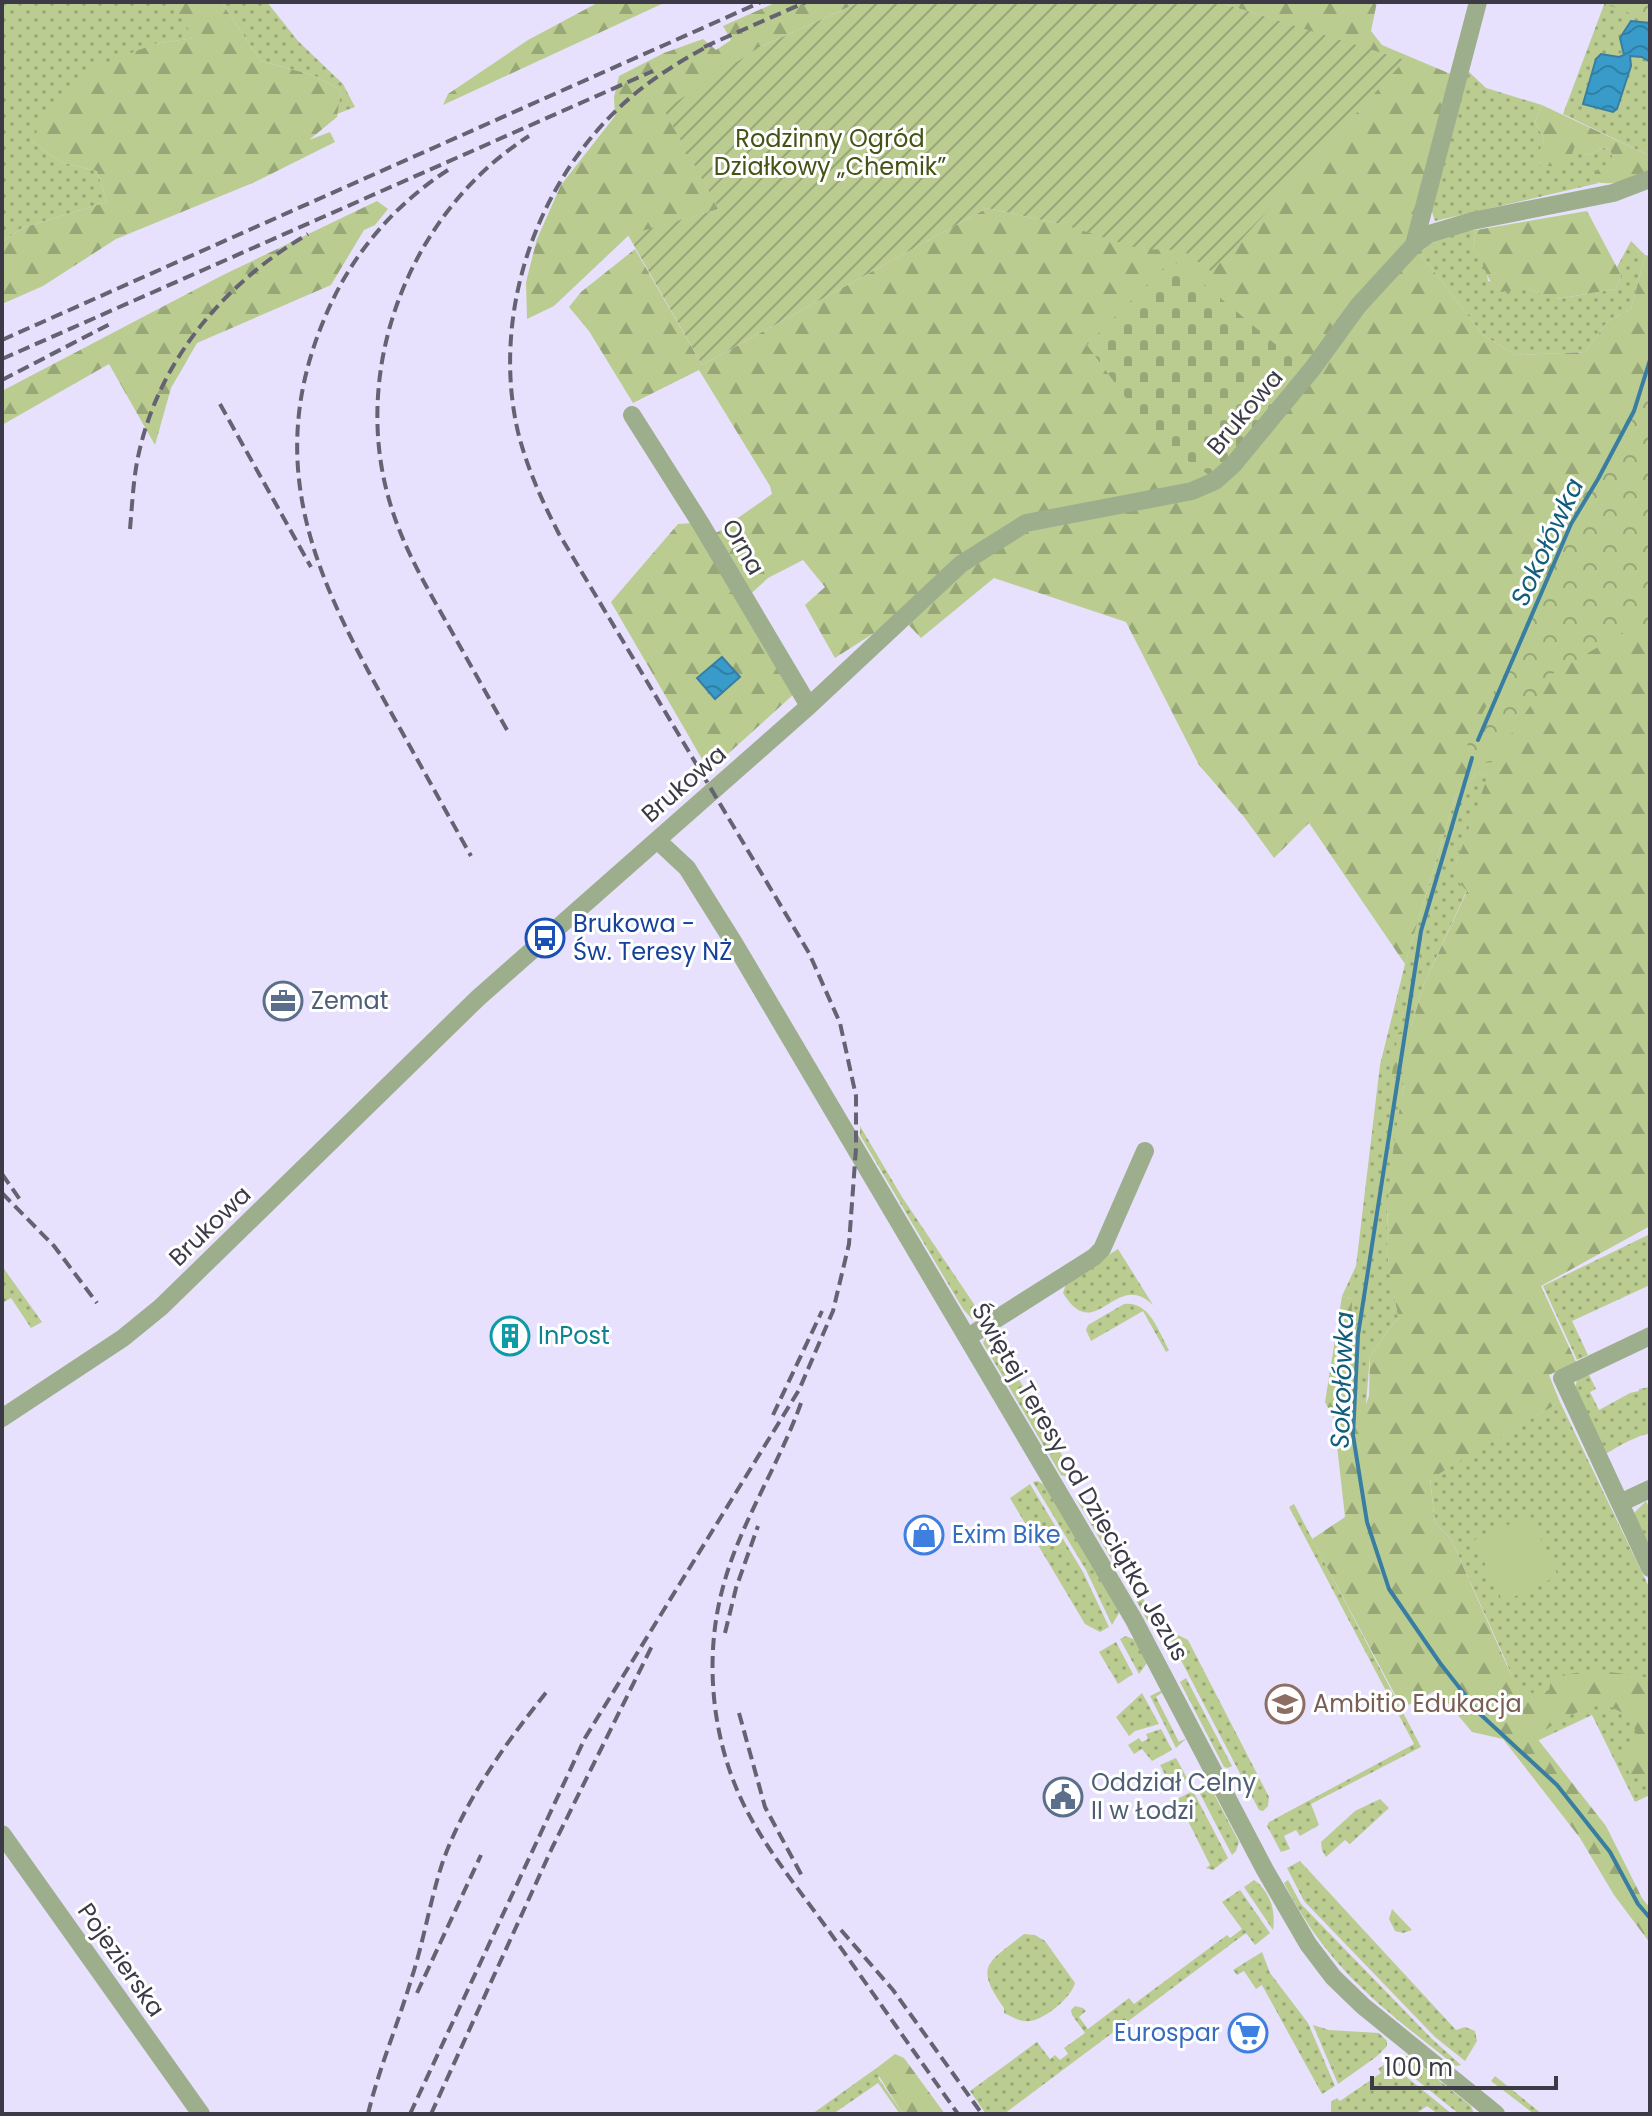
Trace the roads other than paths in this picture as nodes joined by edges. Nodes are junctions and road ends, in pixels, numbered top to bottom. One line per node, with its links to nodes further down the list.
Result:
1 (1478, 2): 3 (street, Brukowa)
2 (1650, 179): 3 (street, Brukowa)
3 (1414, 245): 5 (street, Brukowa)
4 (632, 415): 5 (street, Orna)
5 (809, 706): 6 (street, Brukowa)
6 (657, 840): 9 (street, Świętej Teresy od Dzieciątka Jezus); 10 (street, Brukowa)
7 (1145, 1151): 9 (street)
8 (1650, 1336): 12 (street)
9 (968, 1337): 16 (street, Świętej Teresy od Dzieciątka Jezus)
10 (2, 1418)
11 (1650, 1489): 12 (street)
12 (1620, 1503): 13 (street)
13 (1650, 1568)
14 (2, 1834): 15 (street, Pojezierska)
15 (201, 2114)
16 (1496, 2114)

